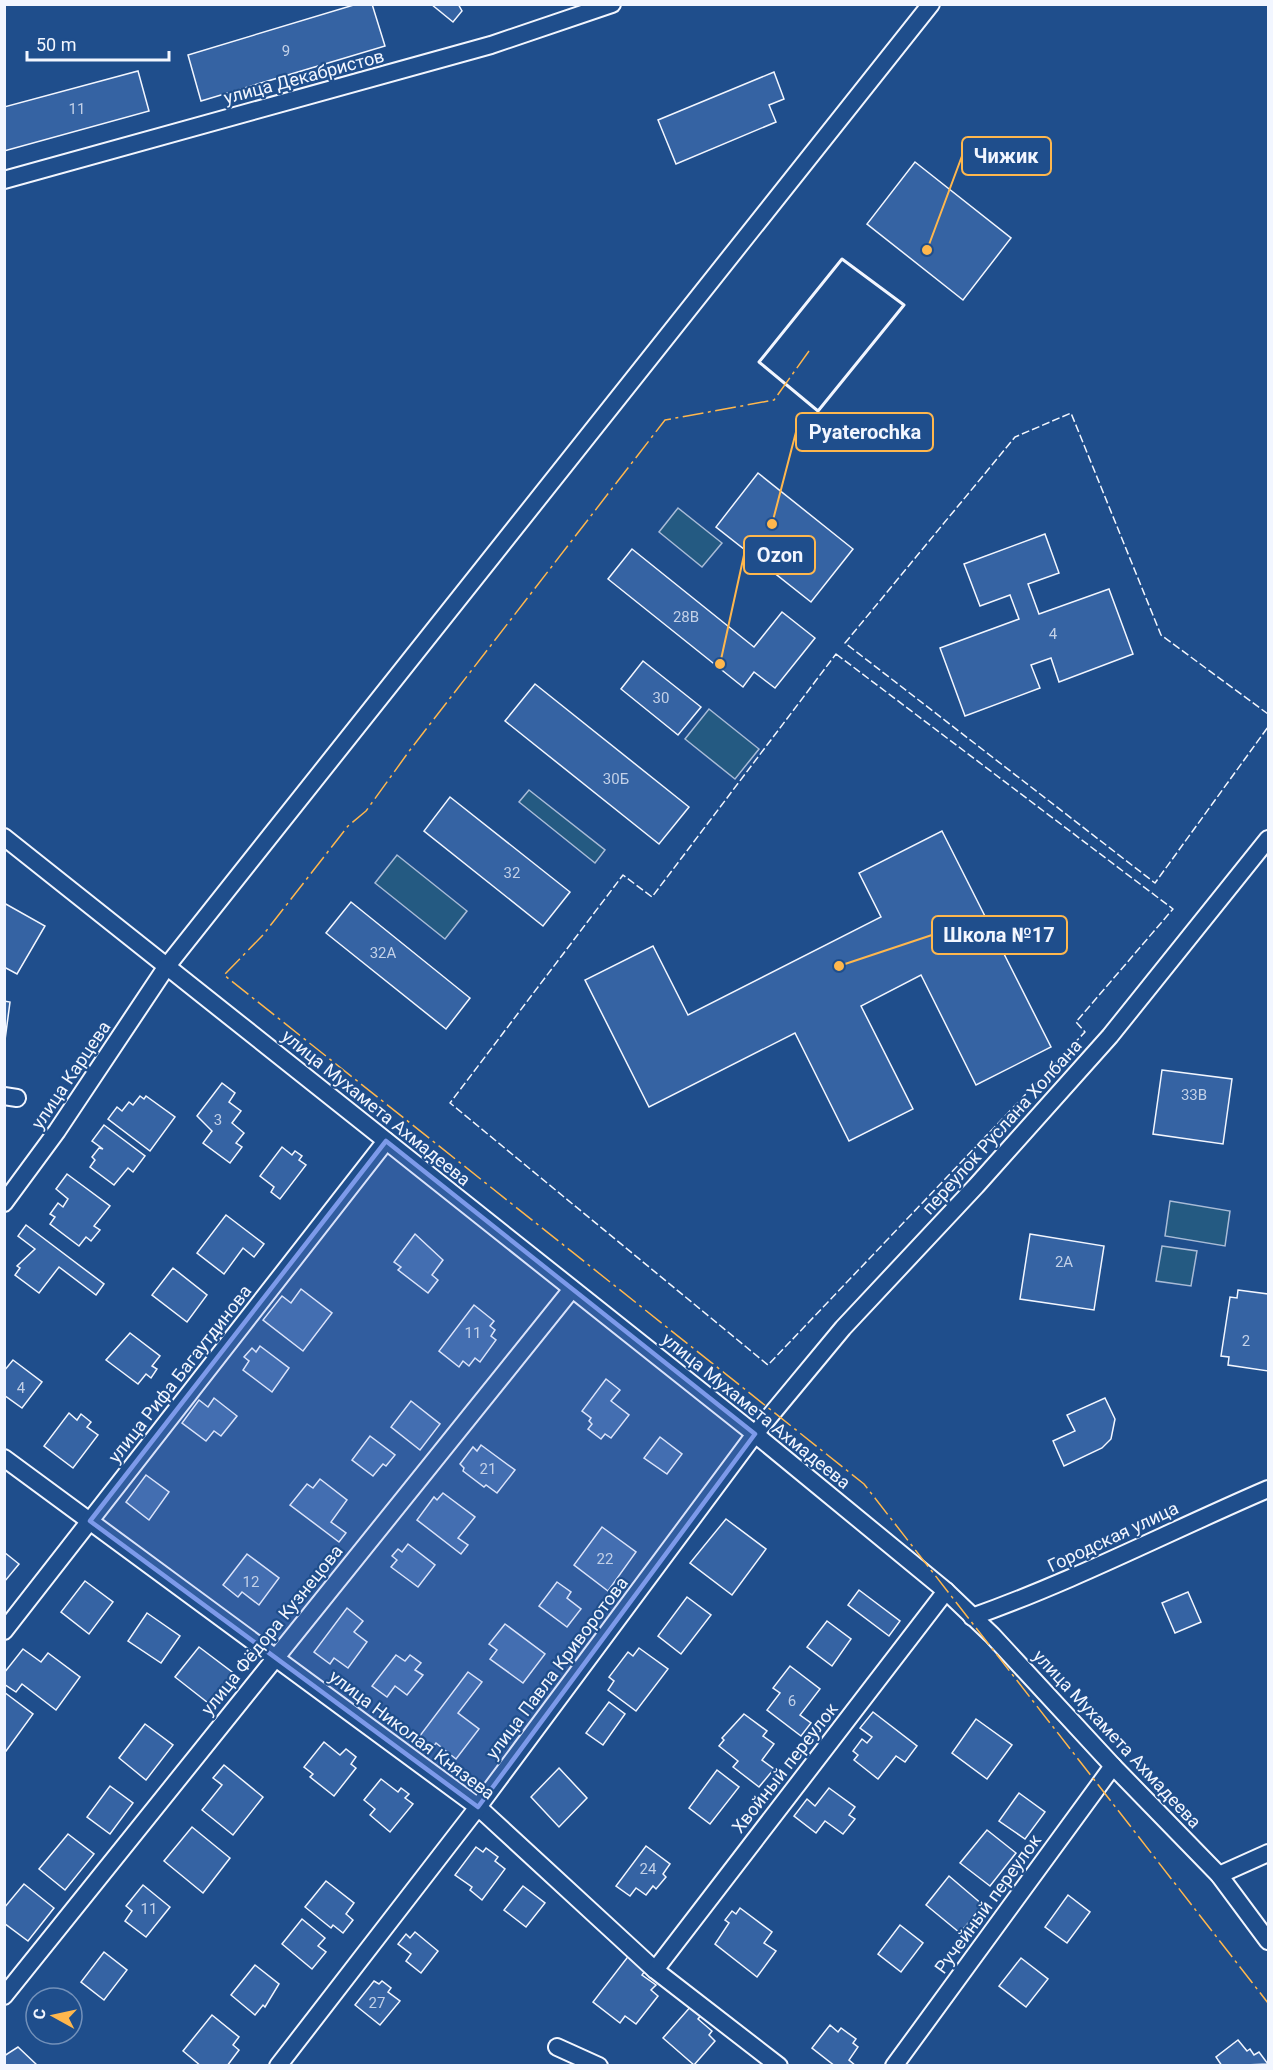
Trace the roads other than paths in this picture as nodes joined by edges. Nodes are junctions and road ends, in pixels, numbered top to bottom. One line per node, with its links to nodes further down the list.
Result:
1 (612, 4): 3 (street, улица Декабристов)
2 (931, 4): 6 (street, улица Карцева)
3 (4, 180)
4 (4, 837): 6 (street, улица Мухамета Ахмадеева)
5 (1269, 839): 10 (street, переулок Руслана Холбана)
6 (167, 966): 7 (street, улица Мухамета Ахмадеева); 8 (street, улица Карцева)
7 (386, 1141): 9 (street, улица Мухамета Ахмадеева); 13 (street, улица Рифа Багаутдинова)
8 (4, 1203)
9 (572, 1289): 10 (street, улица Мухамета Ахмадеева); 17 (street, улица Фёдора Кузнецова)
10 (755, 1434): 14 (street, улица Мухамета Ахмадеева); 19 (street, улица Павла Криворотова)
11 (4, 1458): 13 (street, улица Николая Князева)
12 (1269, 1489): 15 (street, Городская улица)
13 (90, 1521): 16 (street, улица Рифа Багаутдинова); 17 (street, улица Николая Князева)
14 (946, 1591): 15 (street, улица Мухамета Ахмадеева); 23 (street, Хвойный переулок)
15 (972, 1617): 18 (street, улица Мухамета Ахмадеева)
16 (4, 1631)
17 (275, 1658): 19 (street, улица Николая Князева); 24 (street, улица Фёдора Кузнецова)
18 (1113, 1766): 21 (street, улица Мухамета Ахмадеева); 29 (street, Ручейный переулок)
19 (478, 1807): 23 (street, улица Николая Князева); 26 (street, улица Павла Криворотова)
20 (1269, 1853): 21 (street)
21 (1219, 1875): 22 (street, улица Мухамета Ахмадеева)
22 (1269, 1941)
23 (655, 1970): 28 (street, улица Николая Князева)
24 (4, 1996)
25 (557, 2047): 27 (street)
26 (278, 2066)
27 (598, 2066)
28 (779, 2066)
29 (894, 2066)

